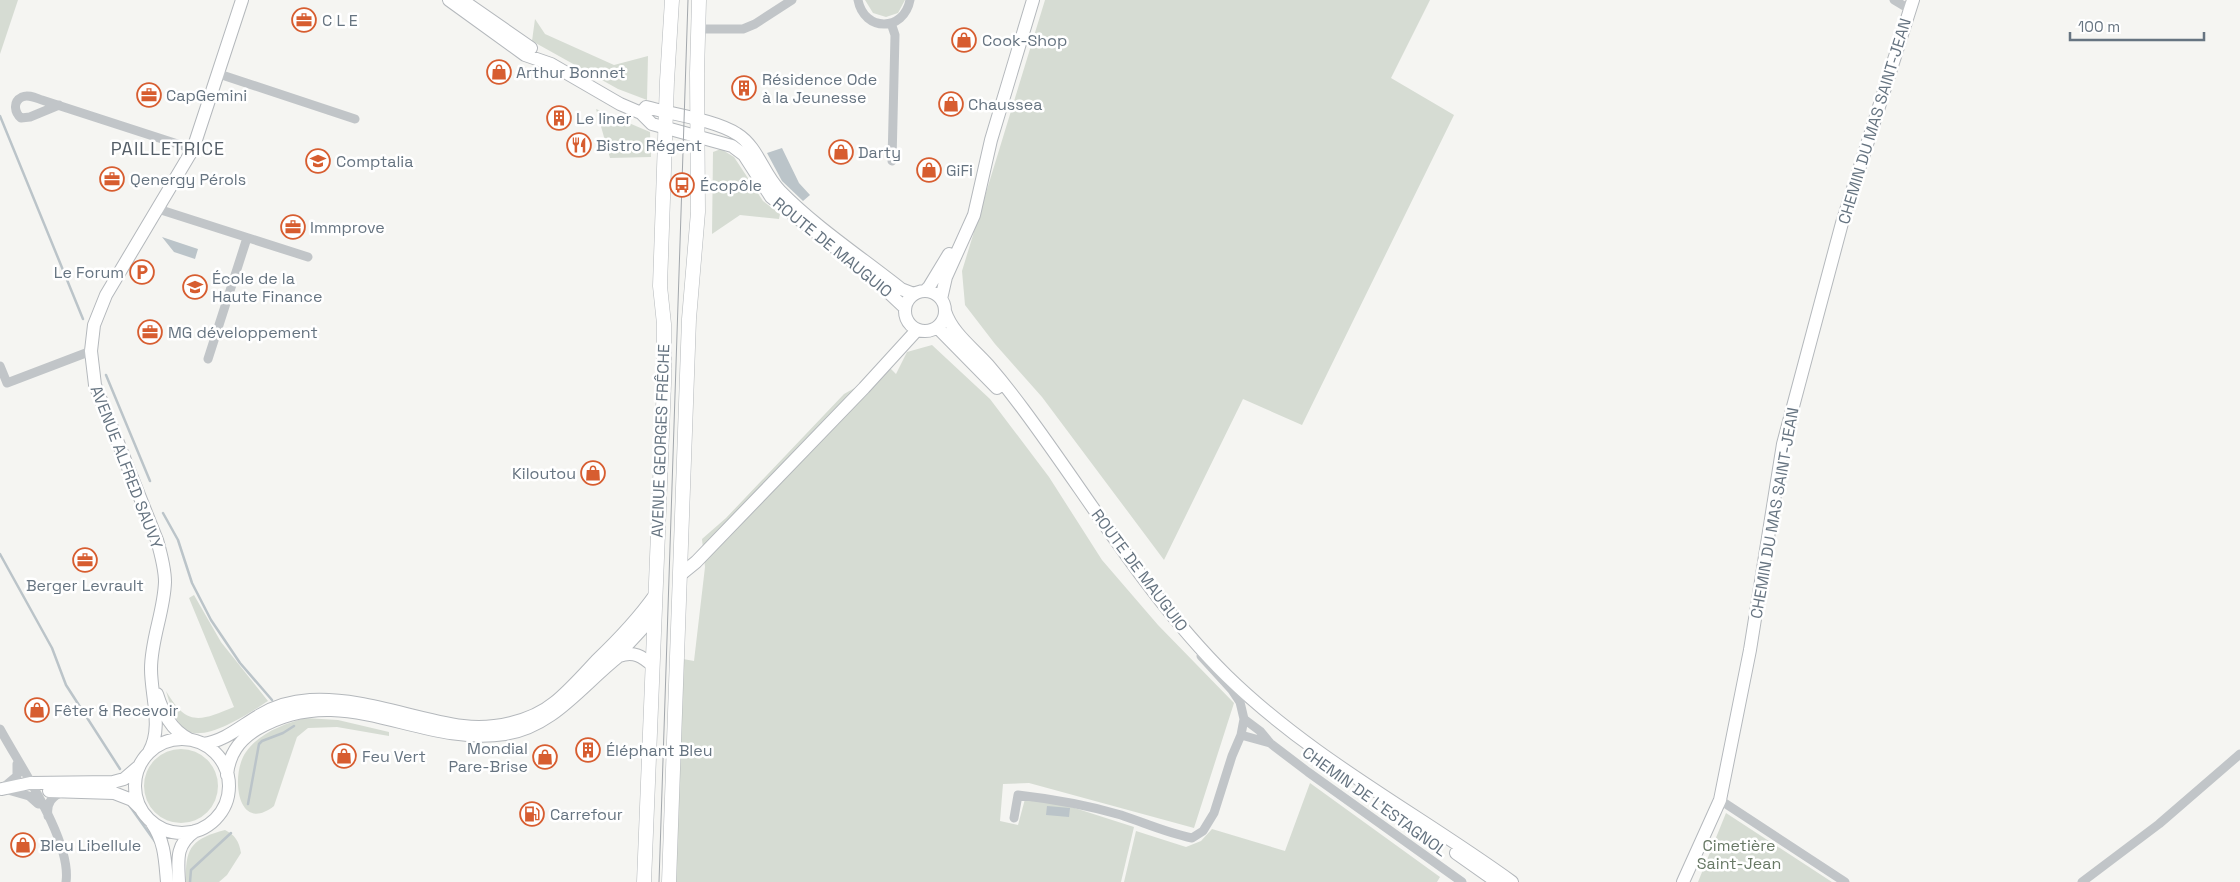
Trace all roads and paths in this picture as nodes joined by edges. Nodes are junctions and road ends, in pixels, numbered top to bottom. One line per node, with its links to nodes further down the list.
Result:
1 (242, 0): 15 (street, AVENUE ALFRED SAUVY)
2 (449, 0): 14 (street)
3 (462, 0): 14 (street)
4 (672, 0): 17 (main road, AVENUE GEORGES FRÊCHE)
5 (699, 0): 13 (main road, AVENUE GEORGES FRÊCHE)
6 (792, 0): 13 (street)
7 (858, 0): 12 (street)
8 (910, 0): 12 (street)
9 (1033, 0): 25 (street)
10 (1894, 0): 11 (street)
11 (1911, 5): 62 (street, CHEMIN DU MAS SAINT-JEAN)
12 (892, 23): 24 (street)
13 (699, 29): 20 (main road, AVENUE GEORGES FRÊCHE)
14 (550, 64): 18 (street, ROUTE DE MAUGUIO)
15 (219, 74): 19 (street); 23 (street, AVENUE ALFRED SAUVY)
16 (59, 105): 23 (street)
17 (666, 112): 18 (street, ROUTE DE MAUGUIO); 20 (street, ROUTE DE MAUGUIO); 21 (main road, AVENUE GEORGES FRÊCHE)
18 (641, 113): 21 (street, ROUTE DE MAUGUIO)
19 (355, 119)
20 (698, 120): 22 (main road, AVENUE GEORGES FRÊCHE); 29 (street, ROUTE DE MAUGUIO)
21 (665, 128): 22 (street, ROUTE DE MAUGUIO); 40 (main road, AVENUE GEORGES FRÊCHE)
22 (698, 136): 31 (street, ROUTE DE MAUGUIO); 38 (main road, AVENUE GEORGES FRÊCHE)
23 (193, 149): 26 (street, AVENUE ALFRED SAUVY)
24 (892, 161)
25 (979, 188): 29 (street); 30 (street)
26 (158, 209): 27 (street); 34 (street, AVENUE ALFRED SAUVY)
27 (247, 238): 28 (street); 35 (street)
28 (308, 257)
29 (919, 292): 30 (street); 31 (street)
30 (943, 305): 32 (street); 37 (street, ROUTE DE MAUGUIO)
31 (905, 308): 33 (street)
32 (937, 327): 33 (street); 37 (street, ROUTE DE MAUGUIO)
33 (917, 330): 38 (street)
34 (91, 352): 36 (street); 46 (street, AVENUE ALFRED SAUVY)
35 (208, 359)
36 (0, 366)
37 (1044, 439): 41 (street, ROUTE DE MAUGUIO)
38 (680, 575): 39 (main road, AVENUE GEORGES FRÊCHE)
39 (679, 594): 40 (main road); 42 (main road, AVENUE GEORGES FRÊCHE)
40 (655, 595): 43 (main road, AVENUE GEORGES FRÊCHE); 52 (street)
41 (1160, 602): 47 (street); 58 (street, ROUTE DE MAUGUIO)
42 (678, 615): 43 (main road); 71 (main road, AVENUE GEORGES FRÊCHE)
43 (654, 616): 44 (street); 45 (main road, AVENUE GEORGES FRÊCHE)
44 (612, 661): 45 (street); 57 (street)
45 (652, 666): 70 (main road, AVENUE GEORGES FRÊCHE)
46 (151, 667): 50 (street, AVENUE ALFRED SAUVY); 53 (street, AVENUE ALFRED SAUVY)
47 (1244, 719): 49 (street); 51 (street, CHEMIN DE L'ESTAGNOL)
48 (0, 729): 55 (street)
49 (1241, 735): 51 (street, CHEMIN DE L'ESTAGNOL); 65 (street)
50 (189, 739): 52 (street); 53 (street)
51 (1270, 743): 72 (street, CHEMIN DE L'ESTAGNOL)
52 (203, 744): 57 (street)
53 (149, 752): 56 (street)
54 (2240, 754): 77 (street)
55 (17, 761): 59 (street); 59 (street); 60 (street)
56 (141, 763): 59 (street); 63 (street)
57 (227, 775): 66 (street)
58 (1364, 784): 73 (street, ROUTE DE MAUGUIO); 74 (street, ROUTE DE MAUGUIO)
59 (36, 786): 60 (street); 61 (street); 64 (street)
60 (1, 789): 64 (street)
61 (64, 792): 63 (street); 64 (street)
62 (1720, 800): 75 (street, CHEMIN DU MAS SAINT-JEAN); 76 (street)
63 (145, 814): 66 (street); 68 (street)
64 (49, 818): 67 (street)
65 (1014, 818)
66 (197, 830): 69 (street)
67 (66, 882)
68 (167, 882)
69 (179, 882)
70 (644, 882)
71 (669, 882)
72 (1462, 882)
73 (1496, 882)
74 (1512, 882)
75 (1683, 882)
76 (1845, 882)
77 (2082, 882)

